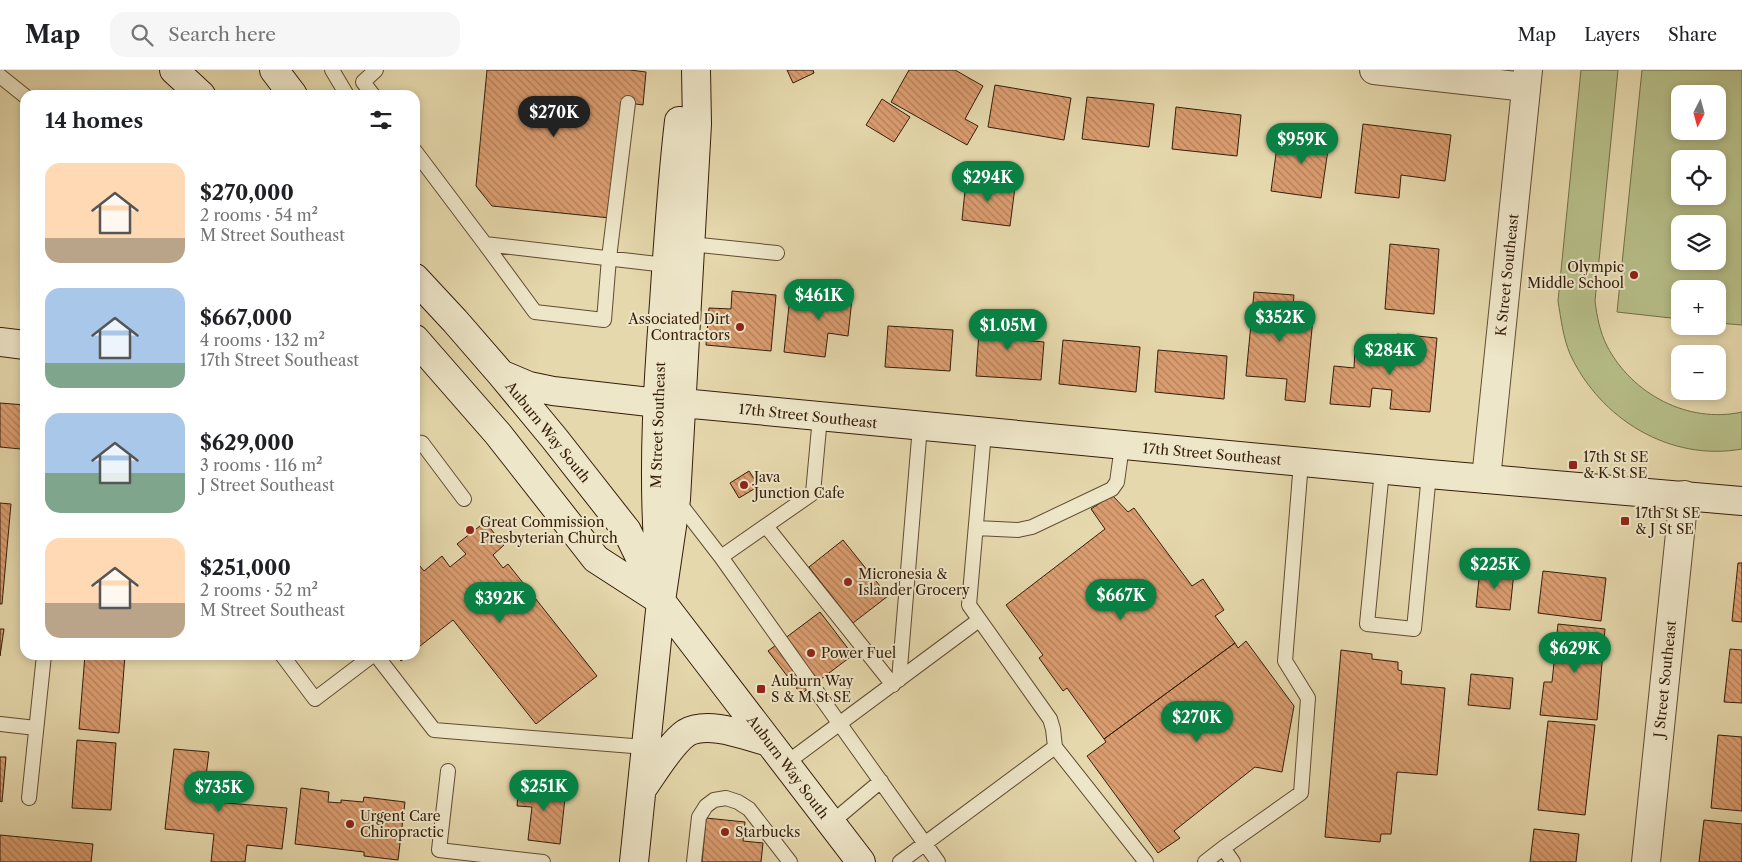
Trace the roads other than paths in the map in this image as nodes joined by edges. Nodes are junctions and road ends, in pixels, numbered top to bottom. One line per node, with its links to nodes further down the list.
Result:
1 (174, 70): 10 (street)
2 (274, 70): 11 (street)
3 (332, 70): 12 (lane)
4 (689, 70): 22 (street, M Street Southeast)
5 (696, 70): 19 (street, M Street Southeast)
6 (1374, 70): 9 (street)
7 (369, 74): 13 (lane); 14 (lane)
8 (0, 76): 15 (lane)
9 (1527, 78): 37 (street, K Street Southeast)
10 (196, 90)
11 (289, 90)
12 (344, 90)
13 (352, 90)
14 (372, 90)
15 (20, 92)
16 (628, 103): 21 (lane)
17 (420, 158): 18 (lane)
18 (485, 244): 21 (lane); 21 (lane)
19 (690, 244): 20 (lane); 28 (street, M Street Southeast)
20 (777, 253)
21 (609, 258): 22 (lane)
22 (666, 264): 28 (street, M Street Southeast)
23 (422, 285): 27 (street, Auburn Way South)
24 (0, 342): 25 (street)
25 (20, 344)
26 (420, 346): 45 (street, Auburn Way South)
27 (501, 374): 28 (street, 17th Street Southeast); 45 (street, Auburn Way South)
28 (670, 403): 29 (street, 17th Street Southeast); 40 (street, M Street Southeast); 45 (street, M Street Southeast)
29 (820, 417): 30 (street, 17th Street Southeast); 42 (lane)
30 (920, 426): 31 (street, 17th Street Southeast); 51 (lane)
31 (984, 432): 33 (street, 17th Street Southeast); 43 (lane)
32 (420, 443): 39 (lane)
33 (1122, 446): 34 (street, 17th Street Southeast); 43 (lane)
34 (1302, 462): 35 (street, 17th Street Southeast); 65 (lane)
35 (1382, 470): 36 (street, 17th Street Southeast); 36 (lane)
36 (1429, 474): 37 (street, 17th Street Southeast)
37 (1486, 479): 38 (street, 17th Street Southeast)
38 (1684, 495): 41 (street, 17th Street Southeast); 76 (street, J Street Southeast)
39 (464, 499)
40 (676, 499): 44 (lane); 45 (street, M Street Southeast)
41 (1742, 501)
42 (766, 526): 44 (lane); 51 (lane)
43 (976, 528): 46 (lane)
44 (721, 557): 53 (lane)
45 (661, 601): 55 (street, Auburn Way South); 56 (street, M Street Southeast)
46 (980, 620): 51 (lane); 57 (lane)
47 (43, 660): 54 (lane)
48 (286, 660): 49 (lane)
49 (368, 660)
50 (379, 660): 56 (lane)
51 (896, 682): 53 (lane)
52 (0, 724): 54 (lane)
53 (840, 724): 58 (lane); 60 (lane)
54 (36, 728): 62 (lane)
55 (769, 742): 58 (street, Auburn Way South); 61 (street)
56 (645, 747): 61 (street, M Street Southeast)
57 (1055, 747): 64 (lane); 66 (lane)
58 (785, 764): 63 (street, Auburn Way South)
59 (448, 771): 67 (lane)
60 (881, 781): 63 (lane); 64 (lane)
61 (641, 790): 68 (street, M Street Southeast)
62 (29, 798)
63 (831, 823): 71 (street, Auburn Way South)
64 (925, 843): 72 (lane); 73 (lane)
65 (1223, 848): 74 (lane); 75 (lane)
66 (1142, 861)
67 (544, 862)
68 (634, 862)
69 (694, 862): 70 (lane)
70 (790, 862)
71 (861, 862)
72 (900, 862)
73 (938, 862)
74 (1205, 862)
75 (1233, 862)
76 (1646, 862)

